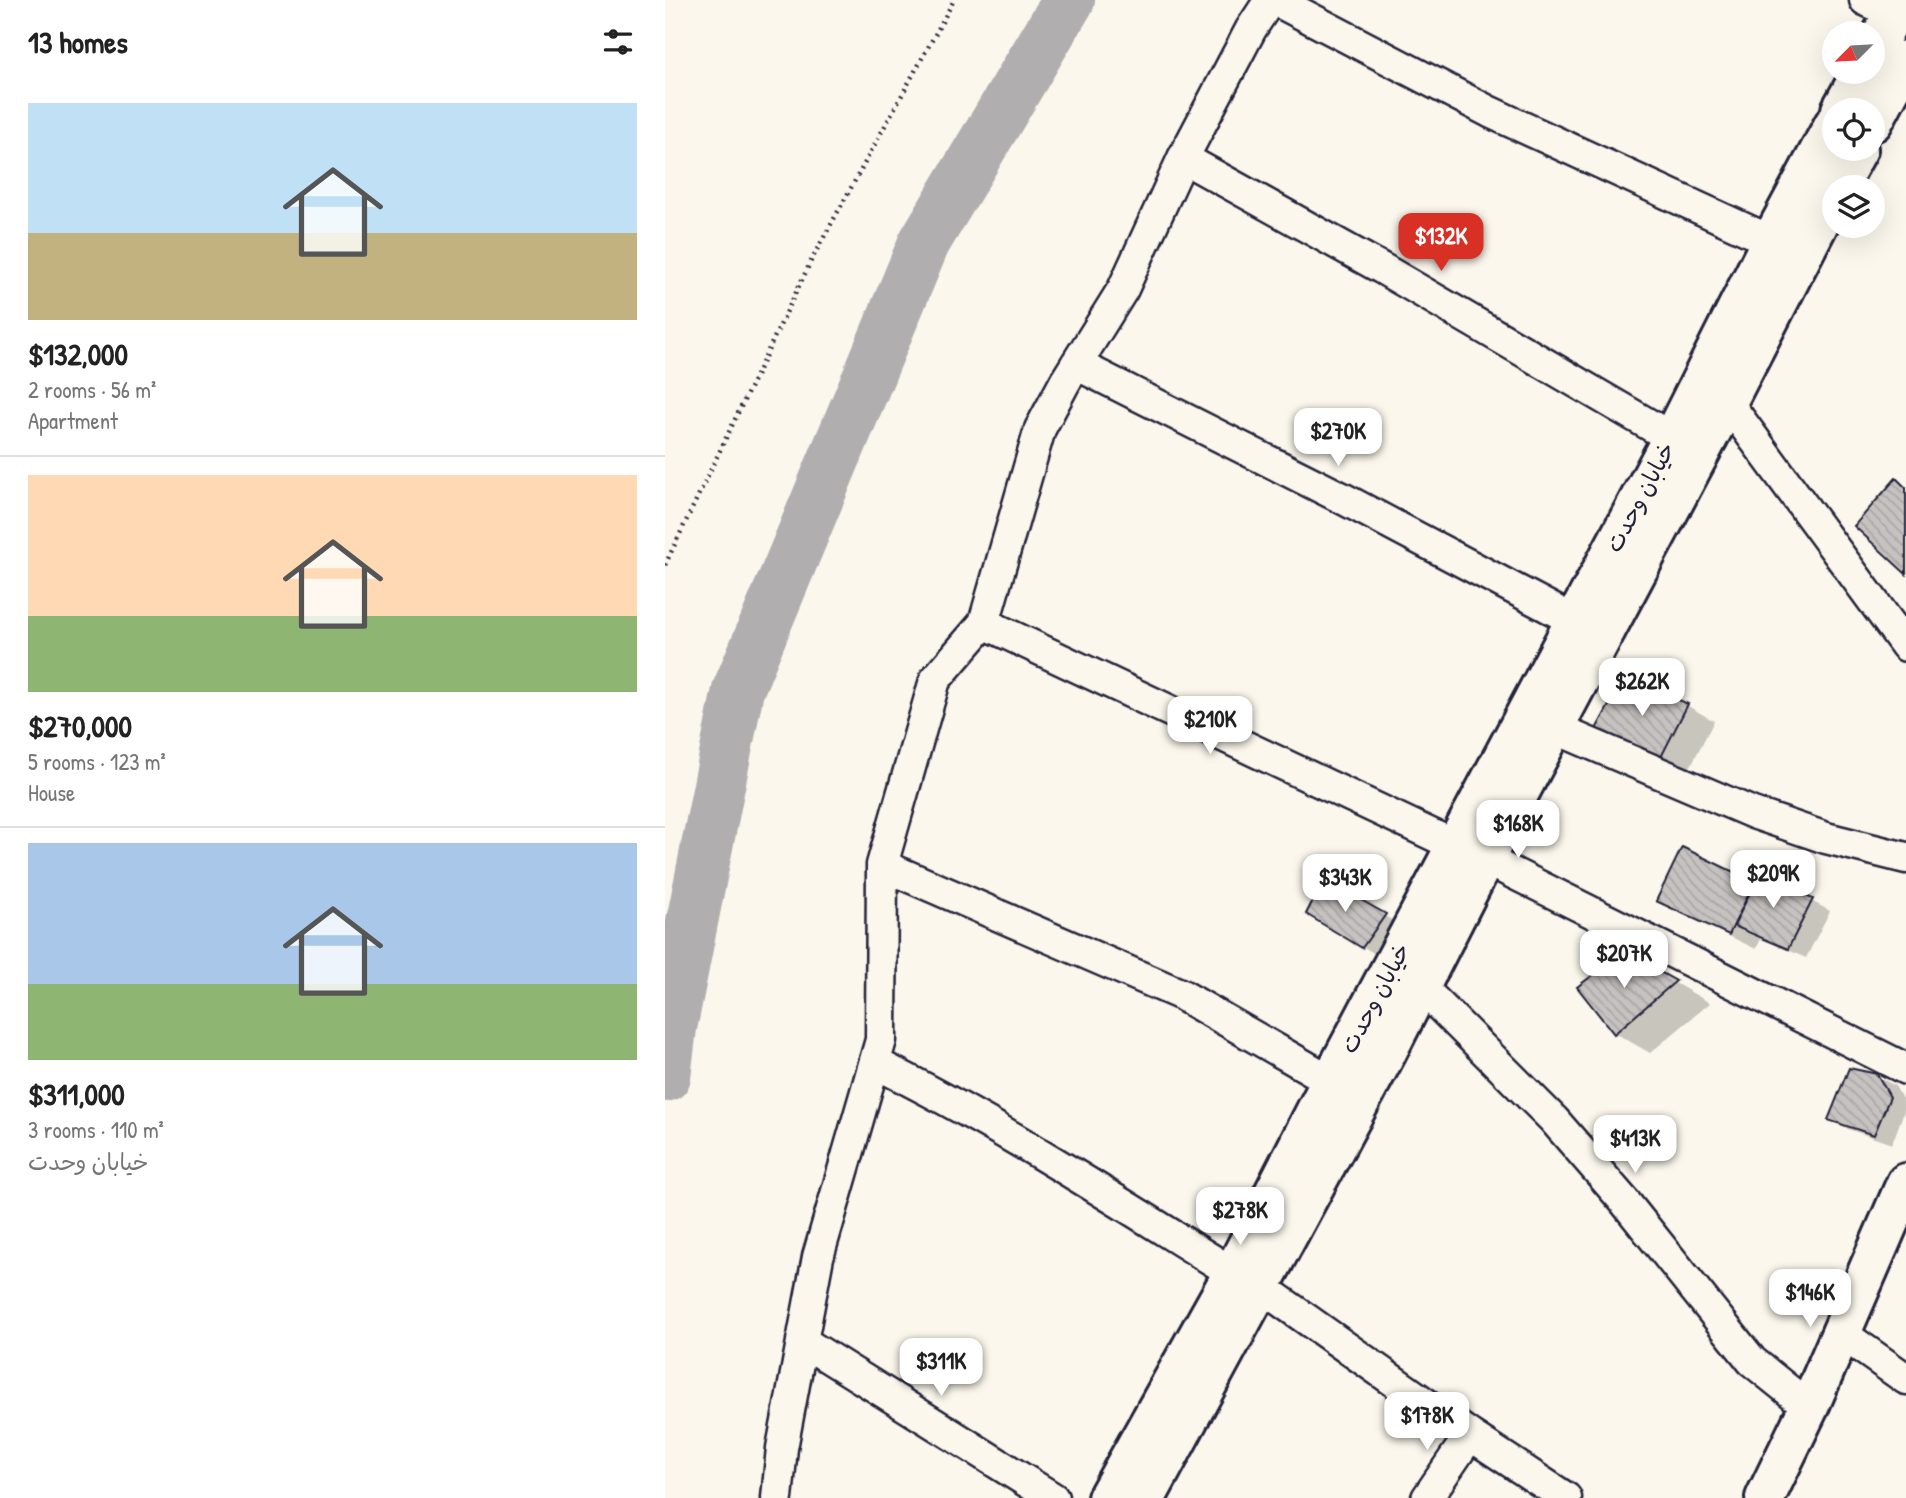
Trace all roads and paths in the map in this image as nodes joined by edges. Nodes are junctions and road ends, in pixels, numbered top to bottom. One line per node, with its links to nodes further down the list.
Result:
1 (954, 0): 13 (path)
2 (1270, 0): 7 (street)
3 (1275, 0): 9 (street)
4 (1906, 60): 5 (street)
5 (1885, 99)
6 (1822, 146): 9 (street, خیابان وحدت)
7 (1183, 158): 10 (street); 12 (street)
8 (1822, 214): 11 (street)
9 (1771, 241): 11 (street, خیابان وحدت)
10 (1076, 364): 14 (street); 15 (street)
11 (1714, 393): 12 (street, خیابان وحدت); 16 (street); 17 (street)
12 (1672, 438): 14 (street, خیابان وحدت)
13 (665, 565)
14 (1576, 621): 18 (street, خیابان وحدت)
15 (985, 623): 18 (street); 20 (street)
16 (1906, 646)
17 (1554, 728): 18 (street); 19 (street)
18 (1470, 853): 21 (street); 23 (street); 24 (street, خیابان وحدت)
19 (1906, 858)
20 (882, 865): 22 (street); 24 (street)
21 (1420, 986): 26 (street); 30 (street)
22 (874, 1063): 26 (street); 28 (street)
23 (1906, 1069)
24 (1331, 1081): 26 (street, خیابان وحدت)
25 (1906, 1183): 27 (street)
26 (1247, 1280): 31 (street); 34 (street, خیابان وحدت); 35 (street)
27 (1841, 1333): 29 (street); 30 (street)
28 (802, 1342): 32 (street); 33 (street)
29 (1906, 1379)
30 (1809, 1407): 38 (street)
31 (1469, 1435): 36 (street); 37 (street)
32 (777, 1498)
33 (1053, 1498)
34 (1107, 1498)
35 (1146, 1498)
36 (1427, 1498)
37 (1566, 1498)
38 (1765, 1498)

